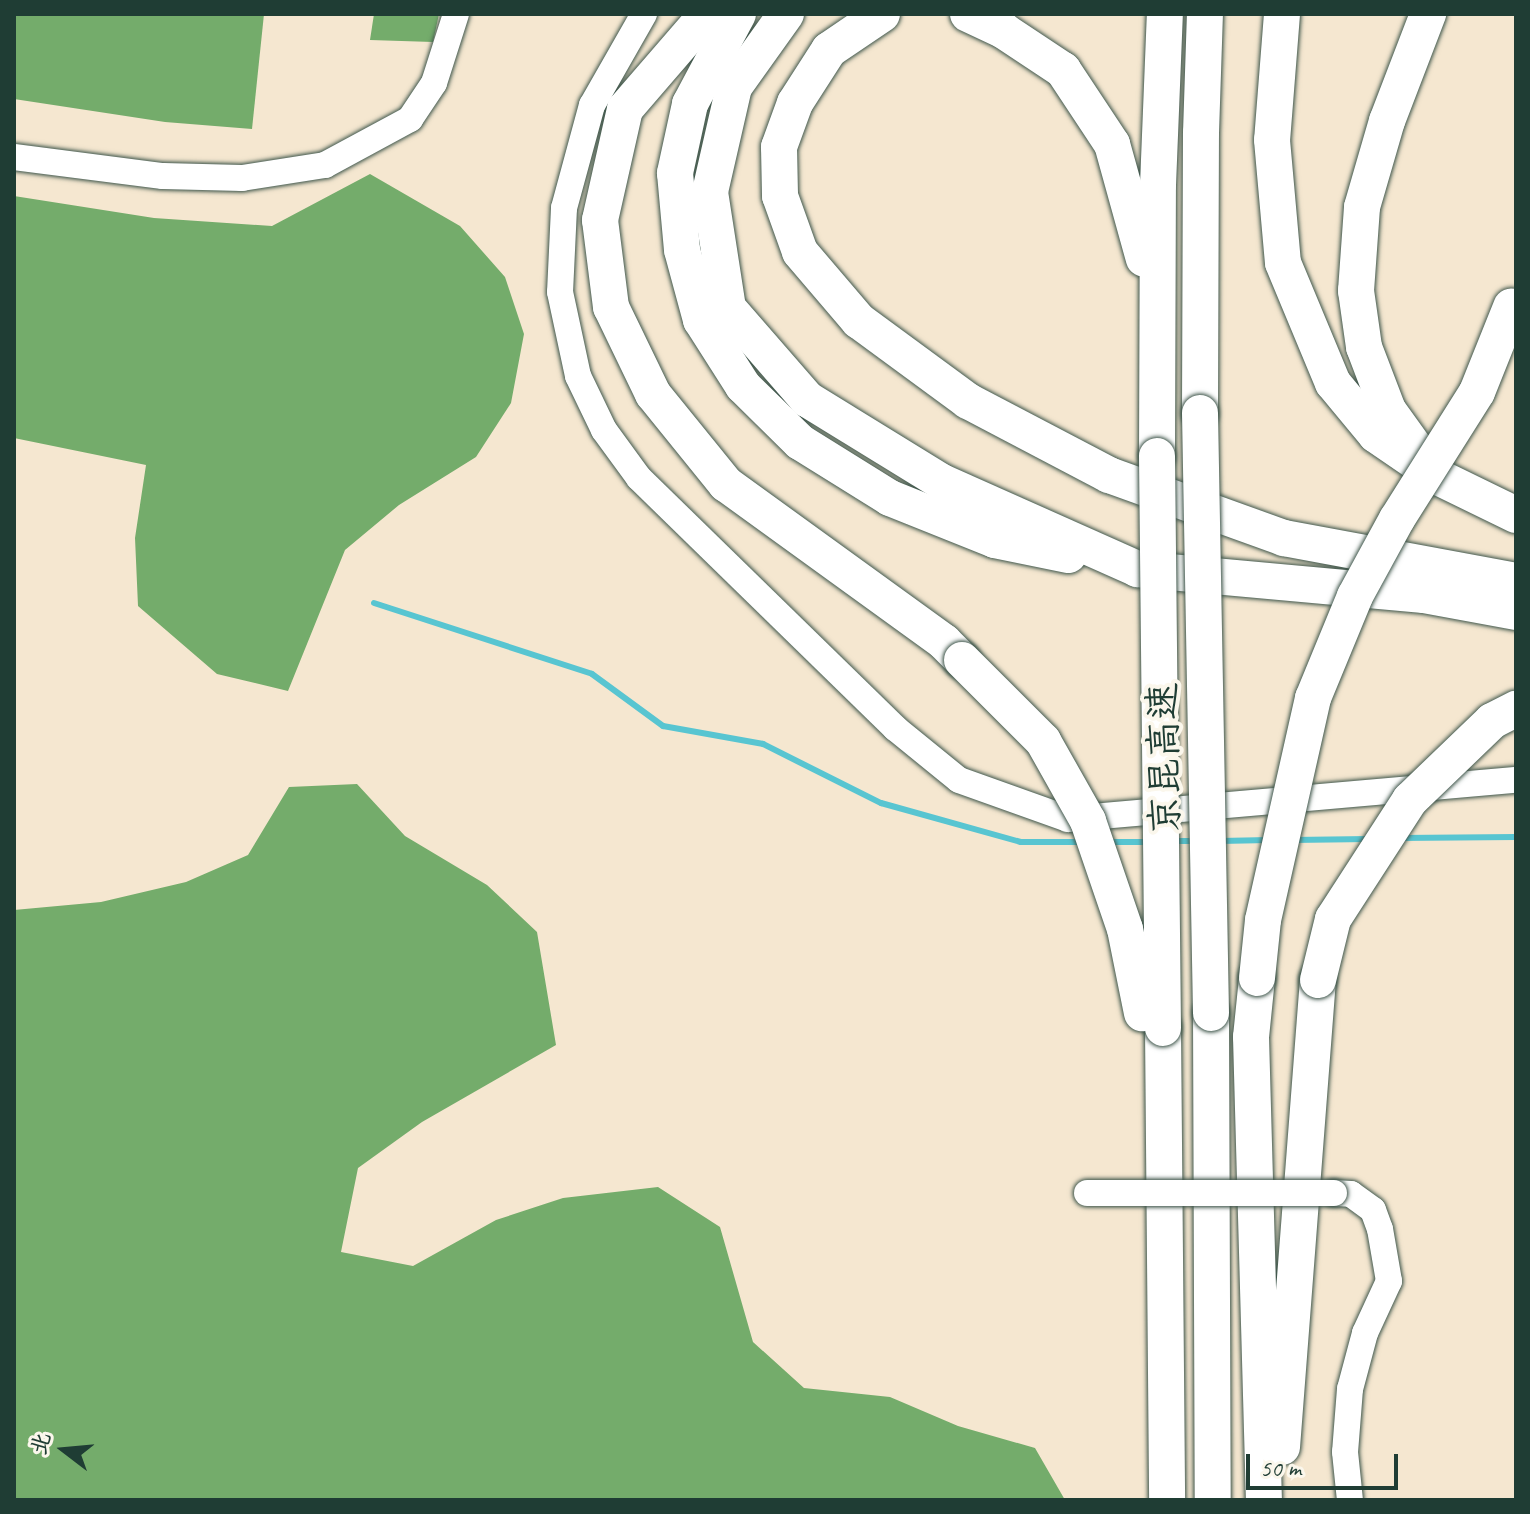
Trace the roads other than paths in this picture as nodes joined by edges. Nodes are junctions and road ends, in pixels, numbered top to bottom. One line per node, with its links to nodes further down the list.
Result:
1 (456, 14): 12 (street)
2 (644, 14): 21 (street)
3 (707, 14): 22 (highway, bridge)
4 (738, 14): 17 (highway)
5 (786, 14): 17 (highway)
6 (882, 14): 18 (highway)
7 (968, 14): 14 (highway)
8 (1165, 14): 14 (highway, 京昆高速)
9 (1205, 14): 25 (highway, 京昆高速, bridge)
10 (1282, 14): 15 (highway)
11 (1428, 14): 15 (highway)
12 (14, 157)
13 (1513, 298): 26 (highway, bridge)
14 (1157, 336): 22 (highway, 京昆高速, bridge)
15 (1436, 476): 16 (highway)
16 (1516, 515)
17 (1137, 569): 19 (highway)
18 (1516, 581)
19 (1516, 612)
20 (1516, 709): 27 (highway, bridge)
21 (1516, 780)
22 (1152, 1021): 24 (highway, 京昆高速)
23 (1087, 1193): 28 (street, bridge)
24 (1167, 1500)
25 (1213, 1500)
26 (1264, 1500)
27 (1278, 1500)
28 (1350, 1500)

